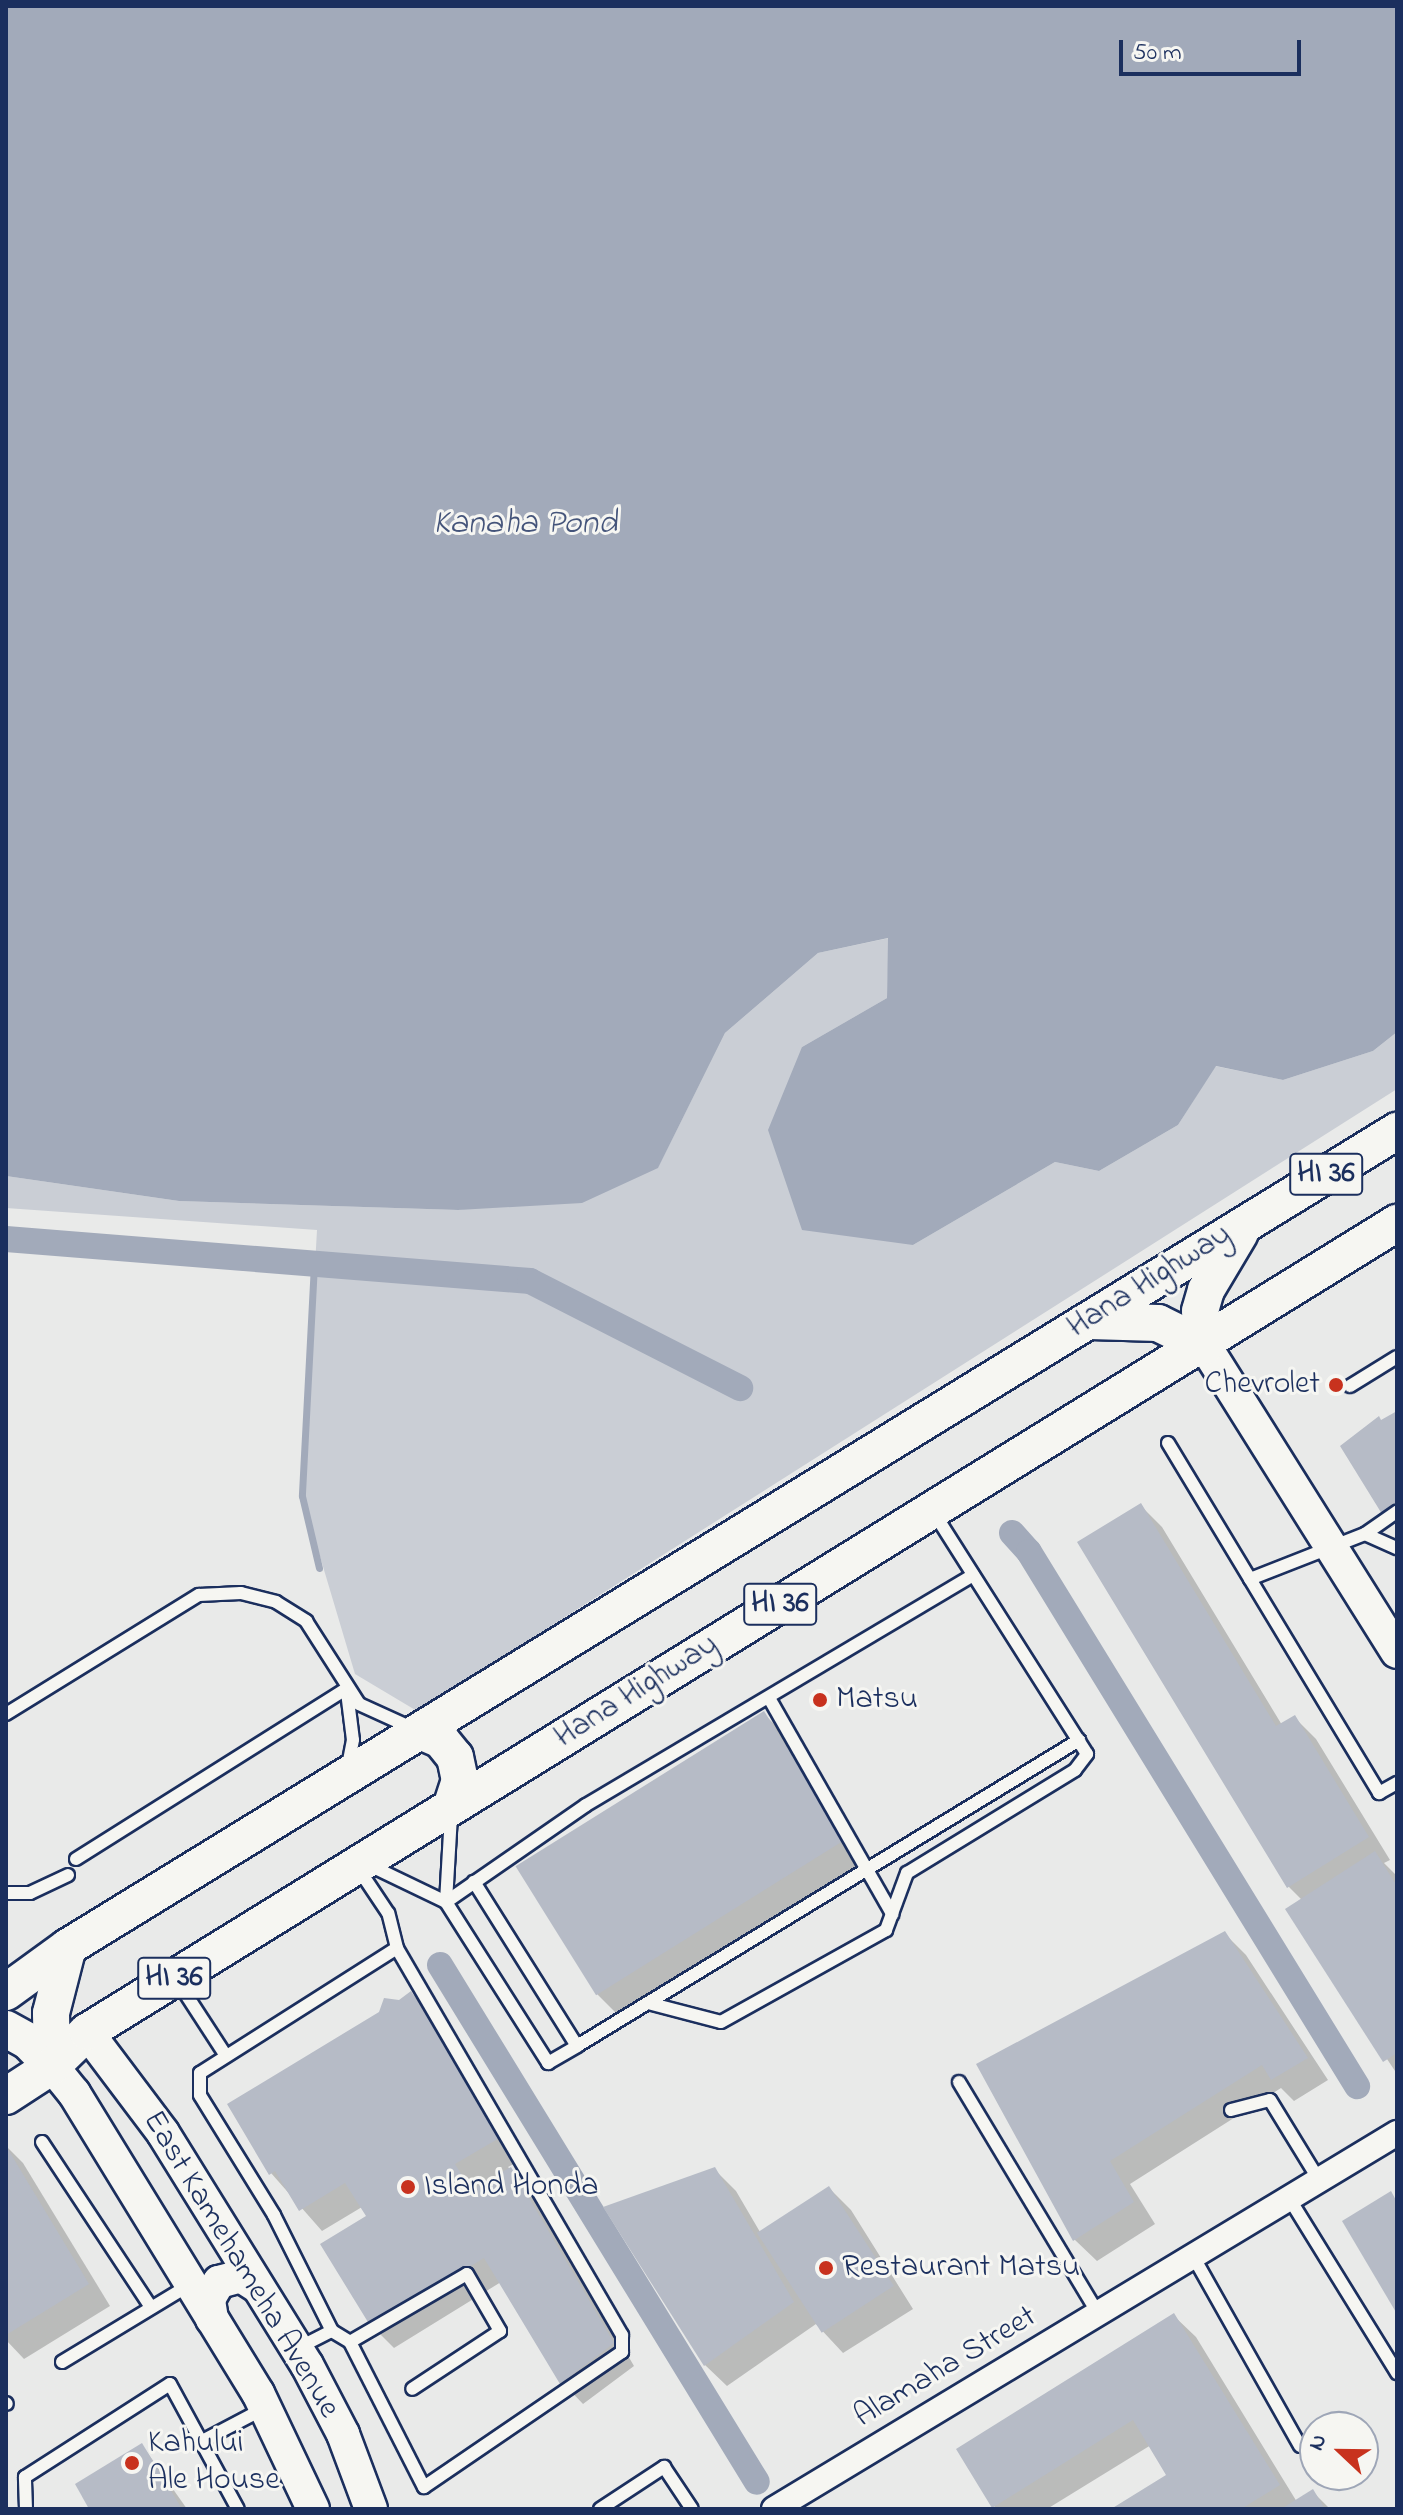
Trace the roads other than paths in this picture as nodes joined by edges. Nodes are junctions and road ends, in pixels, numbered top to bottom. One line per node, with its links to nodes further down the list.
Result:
1 (1397, 1131): 2 (main road, Hana Highway / HI 36)
2 (1255, 1218): 4 (main road, Hana Highway / HI 36); 5 (main road, HI 36)
3 (1397, 1223): 5 (main road, Hana Highway / HI 36)
4 (1084, 1322): 5 (main road, HI 36); 20 (main road, Hana Highway / HI 36)
5 (1205, 1346): 9 (main road, Hana Highway / HI 36); 12 (street)
6 (1396, 1359): 7 (lane)
7 (1350, 1386)
8 (1168, 1443): 15 (lane)
9 (932, 1510): 14 (lane); 24 (main road, Hana Highway / HI 36)
10 (1397, 1512): 11 (lane)
11 (1365, 1534): 12 (lane); 13 (lane)
12 (1330, 1544): 15 (lane); 16 (street)
13 (1397, 1548)
14 (973, 1575): 18 (lane); 21 (lane)
15 (1250, 1579): 23 (lane)
16 (1397, 1652)
17 (346, 1689): 19 (lane); 20 (lane); 22 (lane); 25 (lane)
18 (769, 1698): 27 (lane); 29 (lane)
19 (6, 1714)
20 (420, 1731): 22 (main road, Hana Highway / HI 36); 24 (main road)
21 (1079, 1740): 27 (lane); 32 (lane)
22 (342, 1779): 33 (main road, Hana Highway / HI 36)
23 (1397, 1783)
24 (451, 1807): 26 (main road, Hana Highway / HI 36); 31 (lane)
25 (76, 1859)
26 (360, 1864): 31 (lane); 34 (lane); 35 (main road, Hana Highway / HI 36)
27 (868, 1871): 32 (lane); 37 (lane)
28 (68, 1875): 30 (lane)
29 (474, 1882): 31 (lane); 42 (lane)
30 (6, 1893)
31 (446, 1902): 42 (lane)
32 (892, 1914): 37 (lane)
33 (68, 1947): 36 (main road, Hana Highway / HI 36); 39 (main road)
34 (397, 1948): 43 (lane); 59 (lane)
35 (175, 1977): 41 (main road, Hana Highway / HI 36); 43 (lane)
36 (6, 1992)
37 (648, 2003): 42 (lane)
38 (6, 2007): 39 (main road)
39 (51, 2013): 41 (main road); 44 (main road)
40 (6, 2029): 44 (main road)
41 (87, 2032): 44 (main road, Hana Highway / HI 36); 54 (street, East Kamehameha Avenue)
42 (577, 2046)
43 (226, 2056): 58 (lane)
44 (63, 2080): 46 (main road, Hana Highway / HI 36); 53 (street, East Kamehameha Avenue)
45 (959, 2082): 56 (lane)
46 (6, 2096)
47 (1231, 2110): 50 (lane)
48 (1397, 2133): 50 (street, Alamaha Street)
49 (42, 2142): 55 (lane)
50 (1319, 2180): 51 (street, Alamaha Street)
51 (1289, 2198): 52 (street, Alamaha Street); 62 (lane)
52 (1193, 2256): 56 (street, Alamaha Street); 66 (lane)
53 (191, 2284): 55 (lane); 57 (street, East Kamehameha Avenue)
54 (258, 2287): 57 (street); 60 (street, East Kamehameha Avenue)
55 (151, 2307): 61 (lane)
56 (1098, 2313): 73 (street, Alamaha Street)
57 (212, 2319): 64 (street, East Kamehameha Avenue)
58 (332, 2331): 59 (lane); 60 (lane)
59 (350, 2342): 63 (lane)
60 (297, 2349): 70 (street, East Kamehameha Avenue)
61 (62, 2362)
62 (1397, 2373)
63 (412, 2389)
64 (266, 2408): 65 (lane); 69 (street, East Kamehameha Avenue)
65 (204, 2440): 67 (lane); 68 (lane)
66 (1299, 2444)
67 (26, 2509)
68 (238, 2509)
69 (313, 2509)
70 (371, 2509)
71 (600, 2509): 72 (lane)
72 (692, 2509)
73 (774, 2509)

